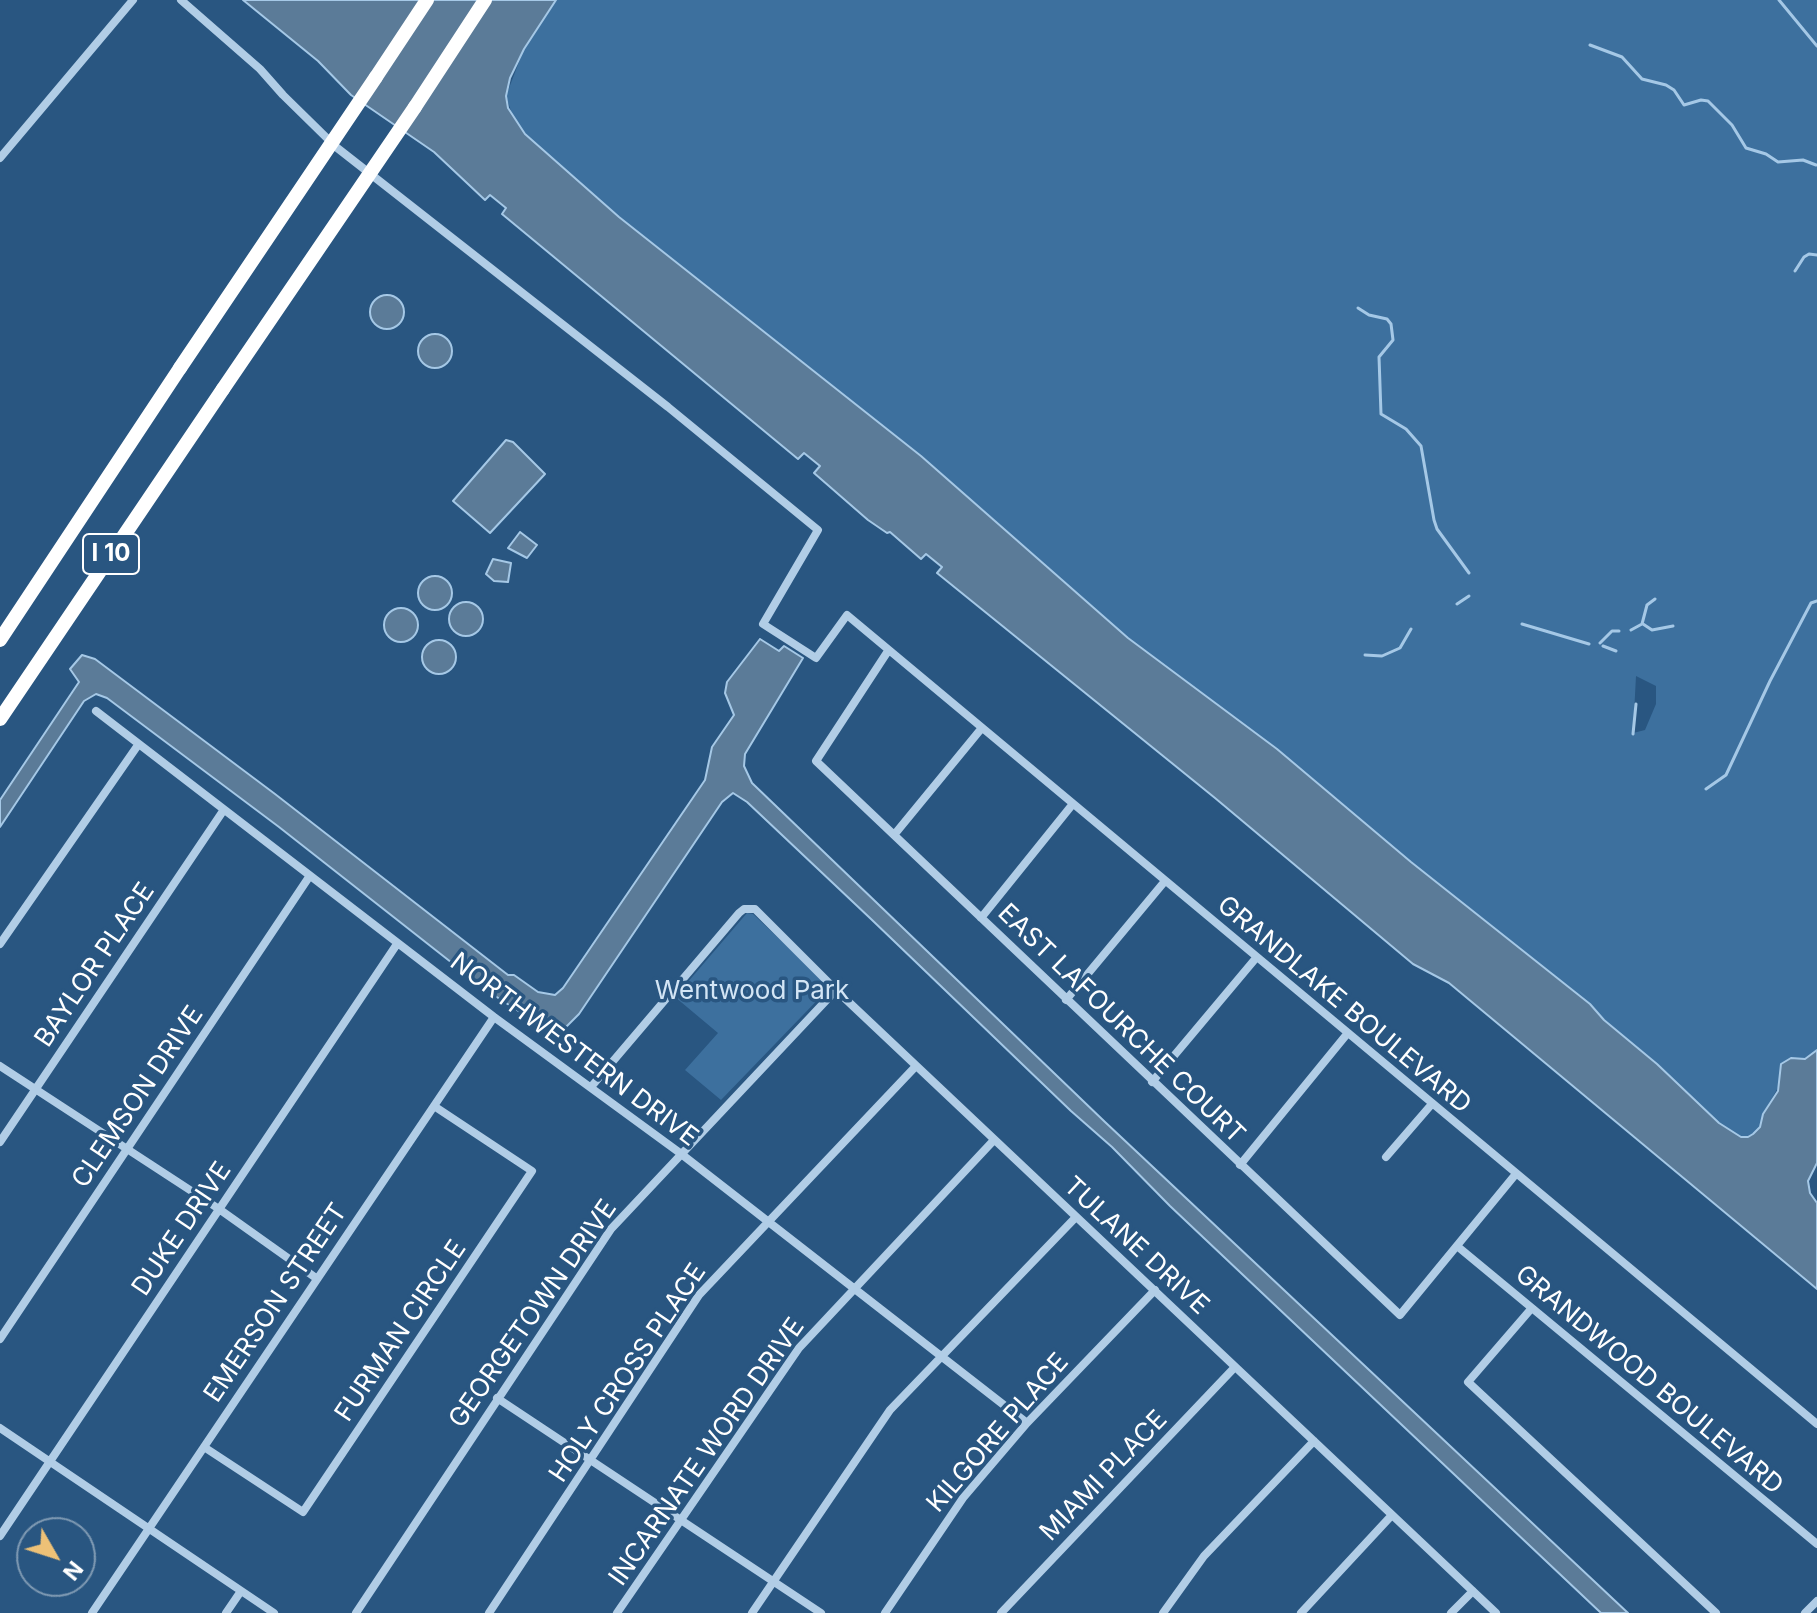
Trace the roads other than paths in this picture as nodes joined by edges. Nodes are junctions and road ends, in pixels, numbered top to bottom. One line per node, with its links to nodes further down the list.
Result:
1 (133, 0): 5 (street)
2 (181, 0): 9 (street, GRANDLAKE BOULEVARD)
3 (427, 0): 6 (highway, I 10, bridge)
4 (485, 0): 11 (highway, I 10, bridge)
5 (0, 158)
6 (47, 569): 7 (highway); 8 (highway, I 10)
7 (0, 628)
8 (0, 640)
9 (888, 651): 12 (street, GRANDLAKE BOULEVARD); 16 (street, EAST LAFOURCHE COURT)
10 (96, 711): 13 (street, NORTHWESTERN DRIVE)
11 (0, 719)
12 (981, 729): 14 (street, GRANDLAKE BOULEVARD); 16 (street)
13 (138, 745): 15 (street, NORTHWESTERN DRIVE); 20 (street)
14 (1072, 805): 18 (street, GRANDLAKE BOULEVARD); 19 (street)
15 (223, 811): 17 (street, NORTHWESTERN DRIVE); 31 (street, BAYLOR PLACE)
16 (894, 835): 19 (street, EAST LAFOURCHE COURT)
17 (309, 877): 21 (street, NORTHWESTERN DRIVE); 36 (street, CLEMSON DRIVE)
18 (1165, 881): 22 (street, GRANDLAKE BOULEVARD); 24 (street)
19 (981, 918): 24 (street, EAST LAFOURCHE COURT)
20 (0, 944)
21 (397, 944): 25 (street, NORTHWESTERN DRIVE); 41 (street, DUKE DRIVE)
22 (1256, 958): 26 (street, GRANDLAKE BOULEVARD); 29 (street)
23 (836, 990): 28 (street, TULANE DRIVE); 30 (street, TULANE DRIVE); 37 (street, GEORGETOWN DRIVE)
24 (1066, 1000): 29 (street, EAST LAFOURCHE COURT)
25 (494, 1017): 30 (street, NORTHWESTERN DRIVE); 33 (street, EMERSON STREET)
26 (1347, 1034): 32 (street, GRANDLAKE BOULEVARD); 39 (street)
27 (0, 1066): 31 (street)
28 (916, 1066): 34 (street, TULANE DRIVE); 43 (street, HOLY CROSS PLACE)
29 (1152, 1082): 39 (street, EAST LAFOURCHE COURT)
30 (591, 1087): 37 (street, NORTHWESTERN DRIVE)
31 (35, 1089): 35 (street, BAYLOR PLACE); 36 (street)
32 (1431, 1105): 38 (street); 40 (street, GRANDLAKE BOULEVARD)
33 (434, 1106): 45 (street, EMERSON STREET); 57 (street, FURMAN CIRCLE)
34 (994, 1140): 42 (street, TULANE DRIVE); 46 (street, INCARNATE WORD DRIVE)
35 (0, 1142)
36 (128, 1149): 41 (street); 49 (street, CLEMSON DRIVE)
37 (680, 1153): 43 (street, NORTHWESTERN DRIVE); 52 (street, GEORGETOWN DRIVE)
38 (1386, 1157)
39 (1240, 1165): 44 (street, EAST LAFOURCHE COURT)
40 (1515, 1175): 44 (street); 54 (street, GRANDLAKE BOULEVARD)
41 (219, 1209): 45 (street); 59 (street, DUKE DRIVE)
42 (1076, 1217): 47 (street, TULANE DRIVE); 50 (street)
43 (767, 1221): 46 (street, NORTHWESTERN DRIVE); 58 (street, HOLY CROSS PLACE)
44 (1457, 1246): 48 (street, GRANDWOOD BOULEVARD)
45 (316, 1278): 57 (street, EMERSON STREET)
46 (856, 1289): 50 (street, NORTHWESTERN DRIVE); 61 (street, INCARNATE WORD DRIVE)
47 (1155, 1290): 51 (street, TULANE DRIVE); 53 (street, KILGORE PLACE)
48 (1531, 1309): 64 (street, GRANDWOOD BOULEVARD); 83 (street)
49 (0, 1339)
50 (941, 1357): 53 (street, NORTHWESTERN DRIVE); 65 (street)
51 (1235, 1367): 56 (street, TULANE DRIVE); 78 (street, MIAMI PLACE)
52 (497, 1398): 58 (street); 72 (street, GEORGETOWN DRIVE)
53 (1027, 1423): 77 (street, KILGORE PLACE)
54 (1817, 1424)
55 (0, 1428): 59 (street)
56 (1314, 1441): 60 (street, TULANE DRIVE); 79 (street)
57 (204, 1447): 62 (street, EMERSON STREET)
58 (591, 1461): 61 (street); 73 (street, HOLY CROSS PLACE)
59 (50, 1462): 62 (street); 63 (street, DUKE DRIVE)
60 (1392, 1515): 67 (street, TULANE DRIVE); 80 (street)
61 (680, 1520): 65 (street); 74 (street, INCARNATE WORD DRIVE)
62 (148, 1529): 66 (street); 69 (street, EMERSON STREET)
63 (0, 1536)
64 (1817, 1544)
65 (773, 1581): 75 (street); 76 (street)
66 (241, 1591): 70 (street); 71 (street)
67 (1473, 1591): 81 (street); 82 (street, TULANE DRIVE)
68 (1817, 1601): 84 (street)
69 (92, 1613)
70 (226, 1613)
71 (274, 1613)
72 (356, 1613)
73 (489, 1613)
74 (617, 1613)
75 (752, 1613)
76 (821, 1613)
77 (885, 1613)
78 (1001, 1613)
79 (1163, 1613)
80 (1301, 1613)
81 (1451, 1613)
82 (1496, 1613)
83 (1716, 1613)
84 (1805, 1613)

